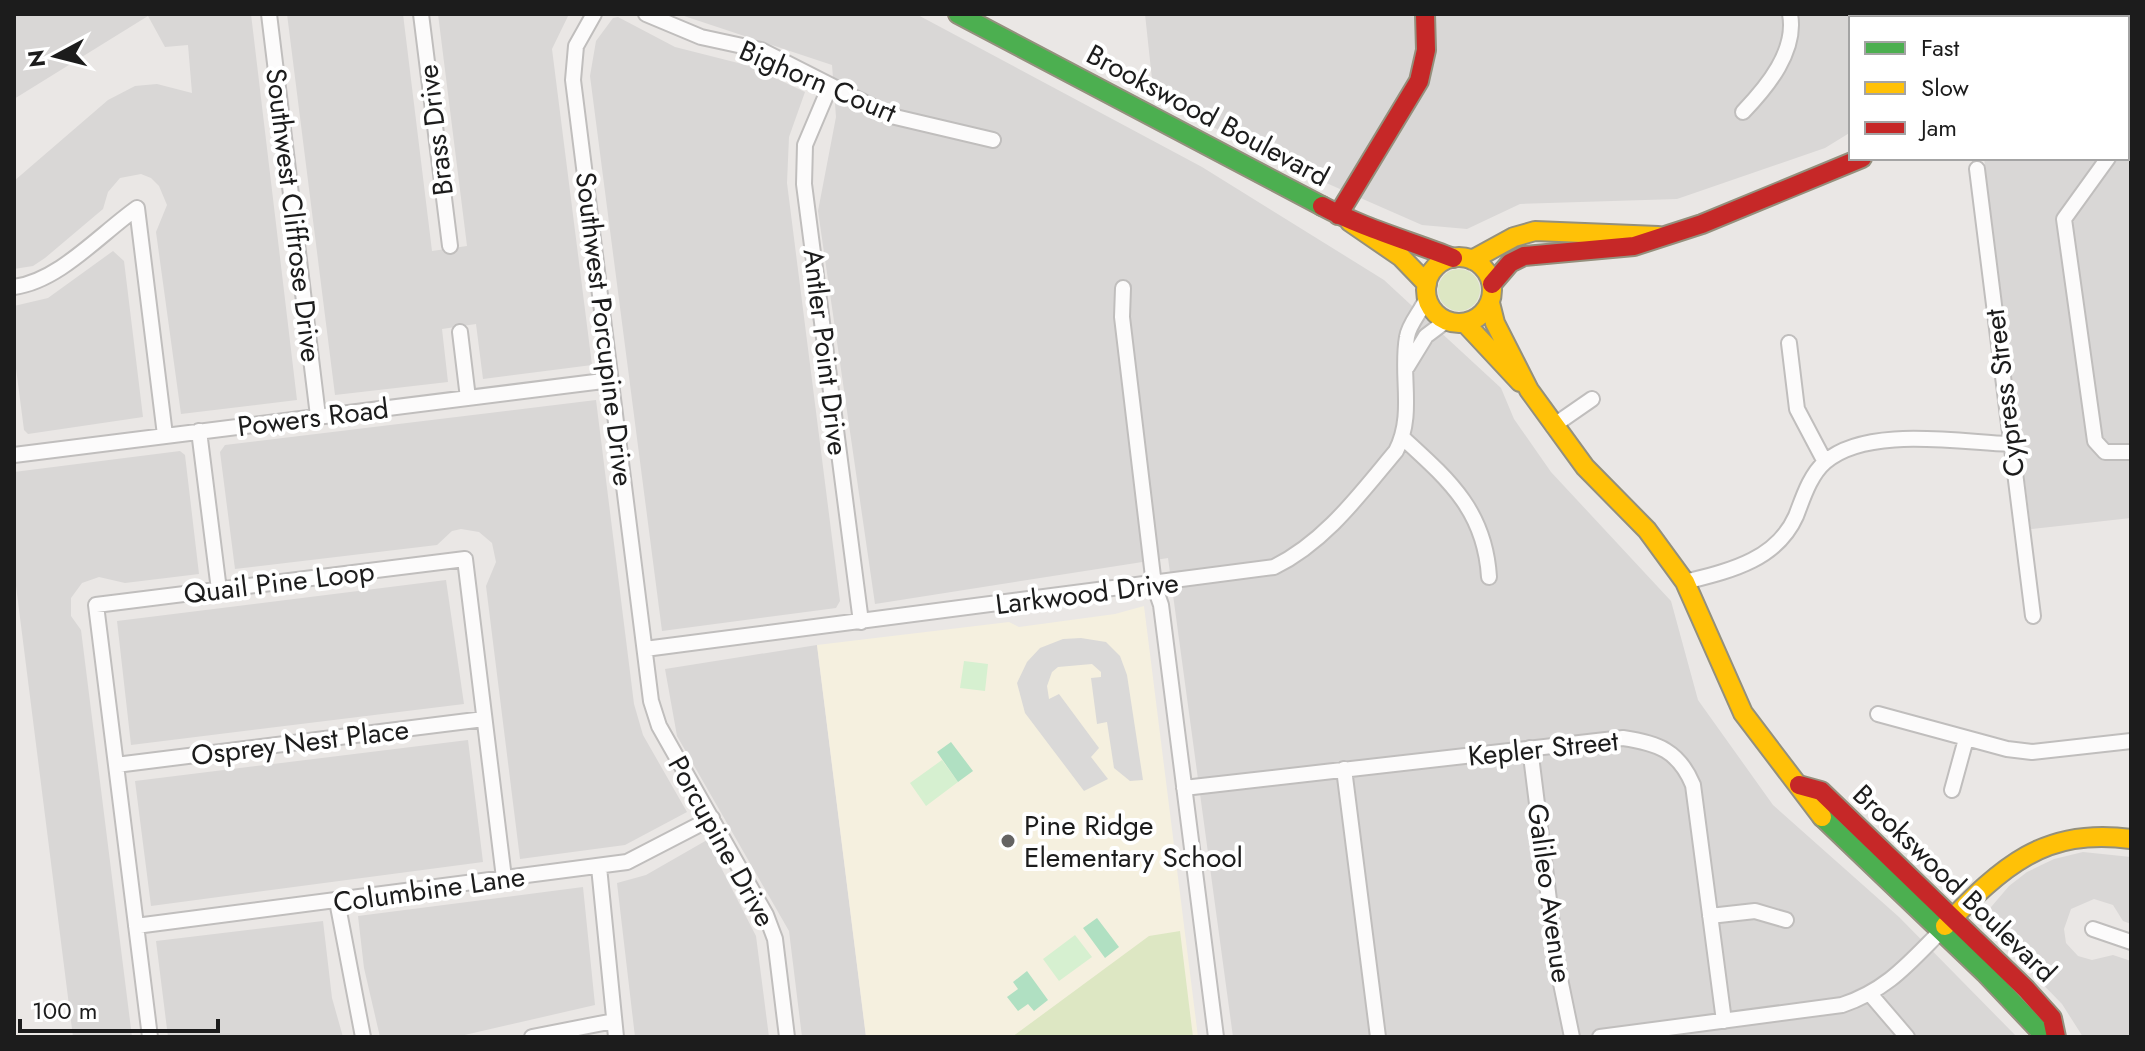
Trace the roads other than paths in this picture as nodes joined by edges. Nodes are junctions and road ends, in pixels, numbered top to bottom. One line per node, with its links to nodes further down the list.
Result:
1 (269, 14): 31 (street, Southwest Cliffrose Drive)
2 (421, 14): 16 (street, Brass Drive)
3 (594, 14): 27 (street, Southwest Porcupine Drive)
4 (646, 14): 8 (street, Bighorn Court)
5 (958, 14): 14 (main road, Brookswood Boulevard)
6 (1425, 14): 14 (main road)
7 (1790, 14): 9 (street)
8 (830, 86): 10 (street, Bighorn Court); 45 (street, Antler Point Drive)
9 (1743, 112)
10 (993, 140)
11 (1857, 160): 15 (main road)
12 (2107, 160): 37 (street)
13 (1977, 169): 36 (street, Cypress Street)
14 (1343, 218): 17 (main road, Brookswood Boulevard); 21 (main road, Brookswood Boulevard)
15 (1660, 236): 17 (main road); 18 (main road)
16 (450, 246)
17 (1462, 259): 18 (main road); 21 (main road)
18 (1492, 284): 22 (main road)
19 (14, 287): 34 (street)
20 (1123, 288): 42 (street)
21 (1427, 290): 23 (main road); 26 (street)
22 (1490, 303): 23 (main road); 28 (main road, Brookswood Boulevard)
23 (1456, 322): 26 (street); 28 (main road, Brookswood Boulevard)
24 (460, 332): 29 (street)
25 (1789, 343): 39 (street)
26 (1407, 367): 35 (street)
27 (611, 380): 29 (street, Powers Road); 46 (street, Southwest Porcupine Drive)
28 (1529, 390): 32 (main road, Brookswood Boulevard)
29 (468, 398): 31 (street, Powers Road)
30 (1592, 399): 32 (street)
31 (318, 416): 33 (street, Powers Road)
32 (1553, 426): 41 (main road, Brookswood Boulevard)
33 (199, 431): 34 (street, Powers Road); 43 (street)
34 (165, 435): 38 (street, Powers Road)
35 (1403, 438): 40 (street); 42 (street, Larkwood Drive)
36 (2009, 444): 39 (street); 44 (street, Cypress Street)
37 (2131, 452)
38 (14, 455)
39 (1825, 462): 41 (street)
40 (1489, 577)
41 (1685, 582): 63 (main road, Brookswood Boulevard)
42 (1154, 585): 45 (street, Larkwood Drive); 54 (street)
43 (219, 590): 48 (street, Quail Pine Loop); 52 (street, Quail Pine Loop)
44 (2033, 616)
45 (861, 622): 46 (street, Larkwood Drive)
46 (645, 649): 56 (street, Porcupine Drive)
47 (1878, 714): 49 (street)
48 (484, 719): 52 (street, Osprey Nest Place); 59 (street, Quail Pine Loop)
49 (1966, 739): 50 (street); 55 (street)
50 (2131, 741)
51 (1530, 748): 53 (street, Kepler Street); 61 (street, Kepler Street); 77 (street, Galileo Avenue)
52 (116, 765): 64 (street, Quail Pine Loop)
53 (1344, 769): 54 (street, Kepler Street); 76 (street)
54 (1184, 788): 75 (street)
55 (1952, 790)
56 (712, 818): 58 (street, Columbine Lane); 74 (street, Porcupine Drive)
57 (2131, 839): 63 (main road)
58 (599, 867): 59 (street, Columbine Lane); 68 (street)
59 (504, 878): 60 (street, Columbine Lane)
60 (337, 901): 64 (street, Columbine Lane); 71 (street)
61 (1710, 916): 62 (street); 69 (street, Kepler Street)
62 (1786, 920)
63 (1947, 924): 67 (street); 80 (main road, Brookswood Boulevard)
64 (136, 926): 70 (street, Quail Pine Loop)
65 (2093, 929): 66 (street)
66 (2131, 942)
67 (1871, 995): 69 (street); 79 (street)
68 (614, 1021): 72 (street); 73 (street)
69 (1724, 1021): 78 (street)
70 (150, 1037)
71 (363, 1037)
72 (532, 1037)
73 (616, 1037)
74 (787, 1037)
75 (1216, 1037)
76 (1378, 1037)
77 (1572, 1037)
78 (1600, 1037)
79 (1907, 1037)
80 (2054, 1037)

